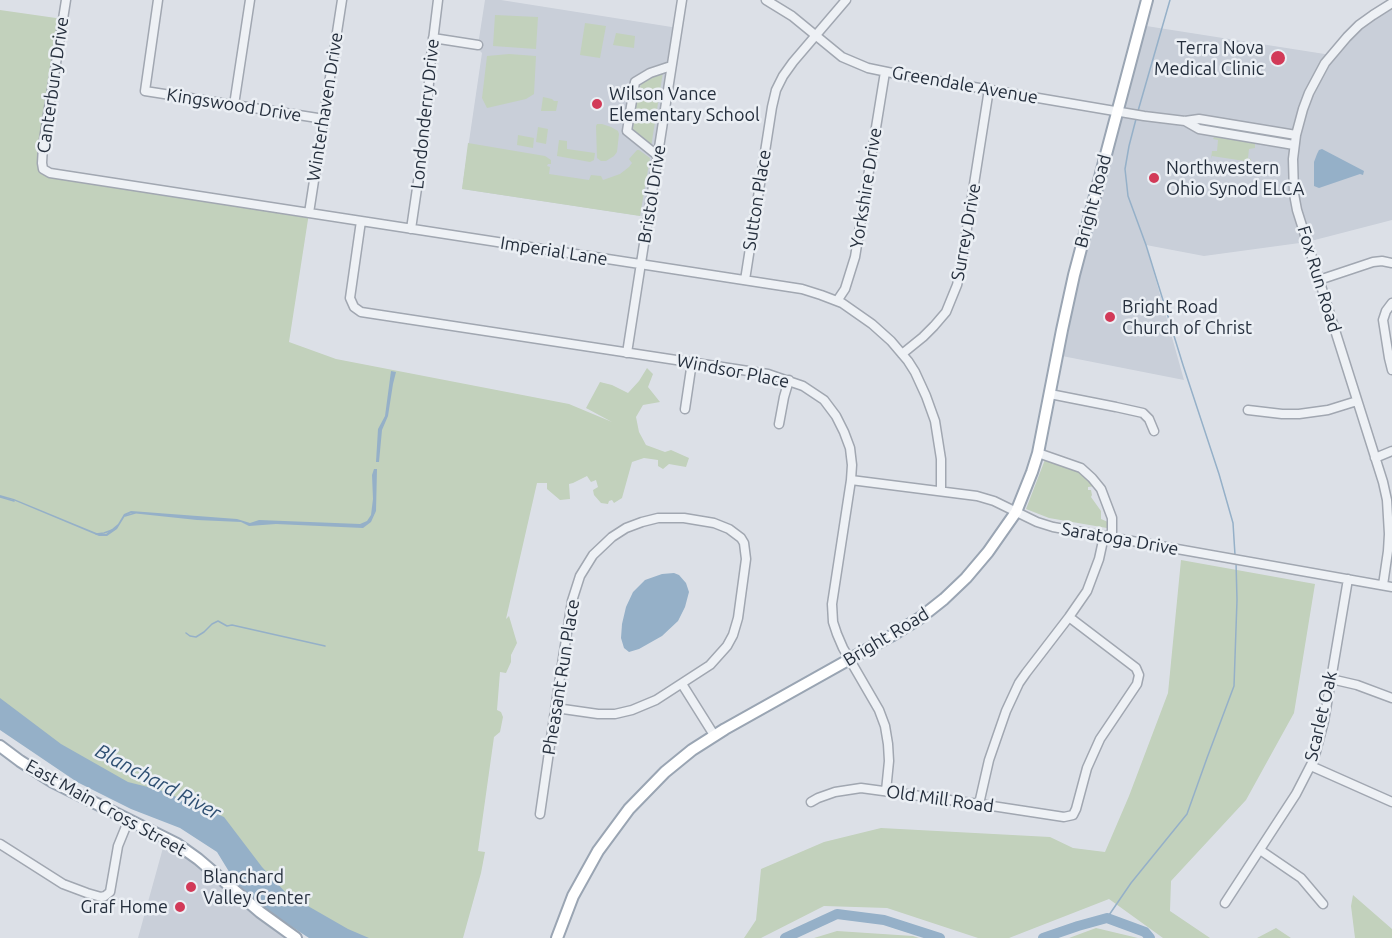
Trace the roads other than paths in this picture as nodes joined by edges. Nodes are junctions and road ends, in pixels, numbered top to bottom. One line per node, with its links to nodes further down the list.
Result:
1 (66, 0): 24 (street, Canterbury Drive)
2 (158, 0): 17 (street, Kingswood Drive)
3 (250, 0): 17 (street)
4 (342, 0): 19 (street, Winterhaven Drive)
5 (438, 0): 12 (street, Londonderry Drive)
6 (682, 0): 14 (street, Bristol Drive)
7 (766, 0): 11 (street, Greendale Avenue)
8 (846, 0): 11 (street, Sutton Place)
9 (1147, 0): 18 (main road, Bright Road)
10 (1392, 3): 21 (street, Fox Run Road)
11 (816, 36): 15 (street, Greendale Avenue); 30 (street, Sutton Place)
12 (433, 38): 13 (street); 27 (street, Londonderry Drive)
13 (478, 45)
14 (671, 66): 23 (street, Bristol Drive); 23 (street)
15 (885, 72): 16 (street, Greendale Avenue); 32 (street, Yorkshire Drive)
16 (989, 90): 18 (street, Greendale Avenue); 35 (street, Surrey Drive)
17 (234, 105): 19 (street, Kingswood Drive)
18 (1117, 111): 20 (street, Greendale Avenue); 39 (main road, Bright Road)
19 (324, 119): 25 (street, Winterhaven Drive)
20 (1185, 121): 21 (street, Greendale Avenue); 22 (street, Greendale Avenue)
21 (1296, 135): 22 (street, Fox Run Road)
22 (1294, 145): 31 (street, Fox Run Road)
23 (657, 156): 29 (street, Bristol Drive)
24 (43, 169): 25 (street, Imperial Lane)
25 (309, 213): 26 (street, Imperial Lane)
26 (361, 221): 27 (street, Imperial Lane); 34 (street, Windsor Place)
27 (411, 229): 29 (street, Imperial Lane)
28 (1392, 263): 31 (street)
29 (641, 264): 30 (street, Imperial Lane); 34 (street, Bristol Drive)
30 (745, 280): 32 (street, Imperial Lane)
31 (1319, 280): 40 (street, Fox Run Road)
32 (837, 301): 35 (street, Imperial Lane)
33 (1392, 303): 37 (street)
34 (627, 353): 36 (street, Windsor Place)
35 (902, 354): 49 (street, Imperial Lane)
36 (692, 362): 38 (street, Windsor Place); 41 (street)
37 (1392, 370)
38 (789, 380): 43 (street); 48 (street, Windsor Place)
39 (1050, 394): 44 (street); 46 (main road, Bright Road)
40 (1357, 401): 42 (street); 47 (street, Fox Run Road)
41 (685, 409)
42 (1248, 410)
43 (779, 424)
44 (1154, 431)
45 (1392, 451): 47 (street)
46 (1038, 453): 51 (main road, Bright Road); 52 (street)
47 (1375, 458): 50 (street, Fox Run Road)
48 (851, 480): 49 (street, Saratoga Drive); 56 (street, Windsor Place)
49 (941, 491): 51 (street, Saratoga Drive)
50 (1389, 500): 54 (street, Fox Run Road)
51 (1016, 512): 52 (street, Saratoga Drive); 56 (main road, Bright Road)
52 (1108, 536): 53 (street, Saratoga Drive); 55 (street)
53 (1348, 579): 54 (street, Saratoga Drive); 57 (street, Scarlet Oak)
54 (1387, 586)
55 (1069, 617): 67 (street); 67 (street, Old Mill Road)
56 (850, 659): 61 (main road, Bright Road); 64 (street, Windsor Place)
57 (1331, 679): 59 (street); 63 (street, Scarlet Oak)
58 (682, 684): 60 (street); 60 (street, Pheasant Run Place); 61 (street)
59 (1392, 698)
60 (556, 708): 68 (street, Pheasant Run Place)
61 (714, 735): 75 (main road, Bright Road)
62 (0, 746): 69 (main road, East Main Cross Street)
63 (1311, 766): 66 (street); 71 (street, Scarlet Oak)
64 (886, 791): 65 (street, Old Mill Road); 67 (street, Old Mill Road)
65 (811, 802)
66 (1392, 802)
67 (980, 804)
68 (540, 814)
69 (129, 819): 70 (street); 74 (main road, East Main Cross Street)
70 (0, 844)
71 (1260, 850): 72 (street, Scarlet Oak); 73 (street)
72 (1225, 903)
73 (1323, 904)
74 (296, 938)
75 (557, 938)

